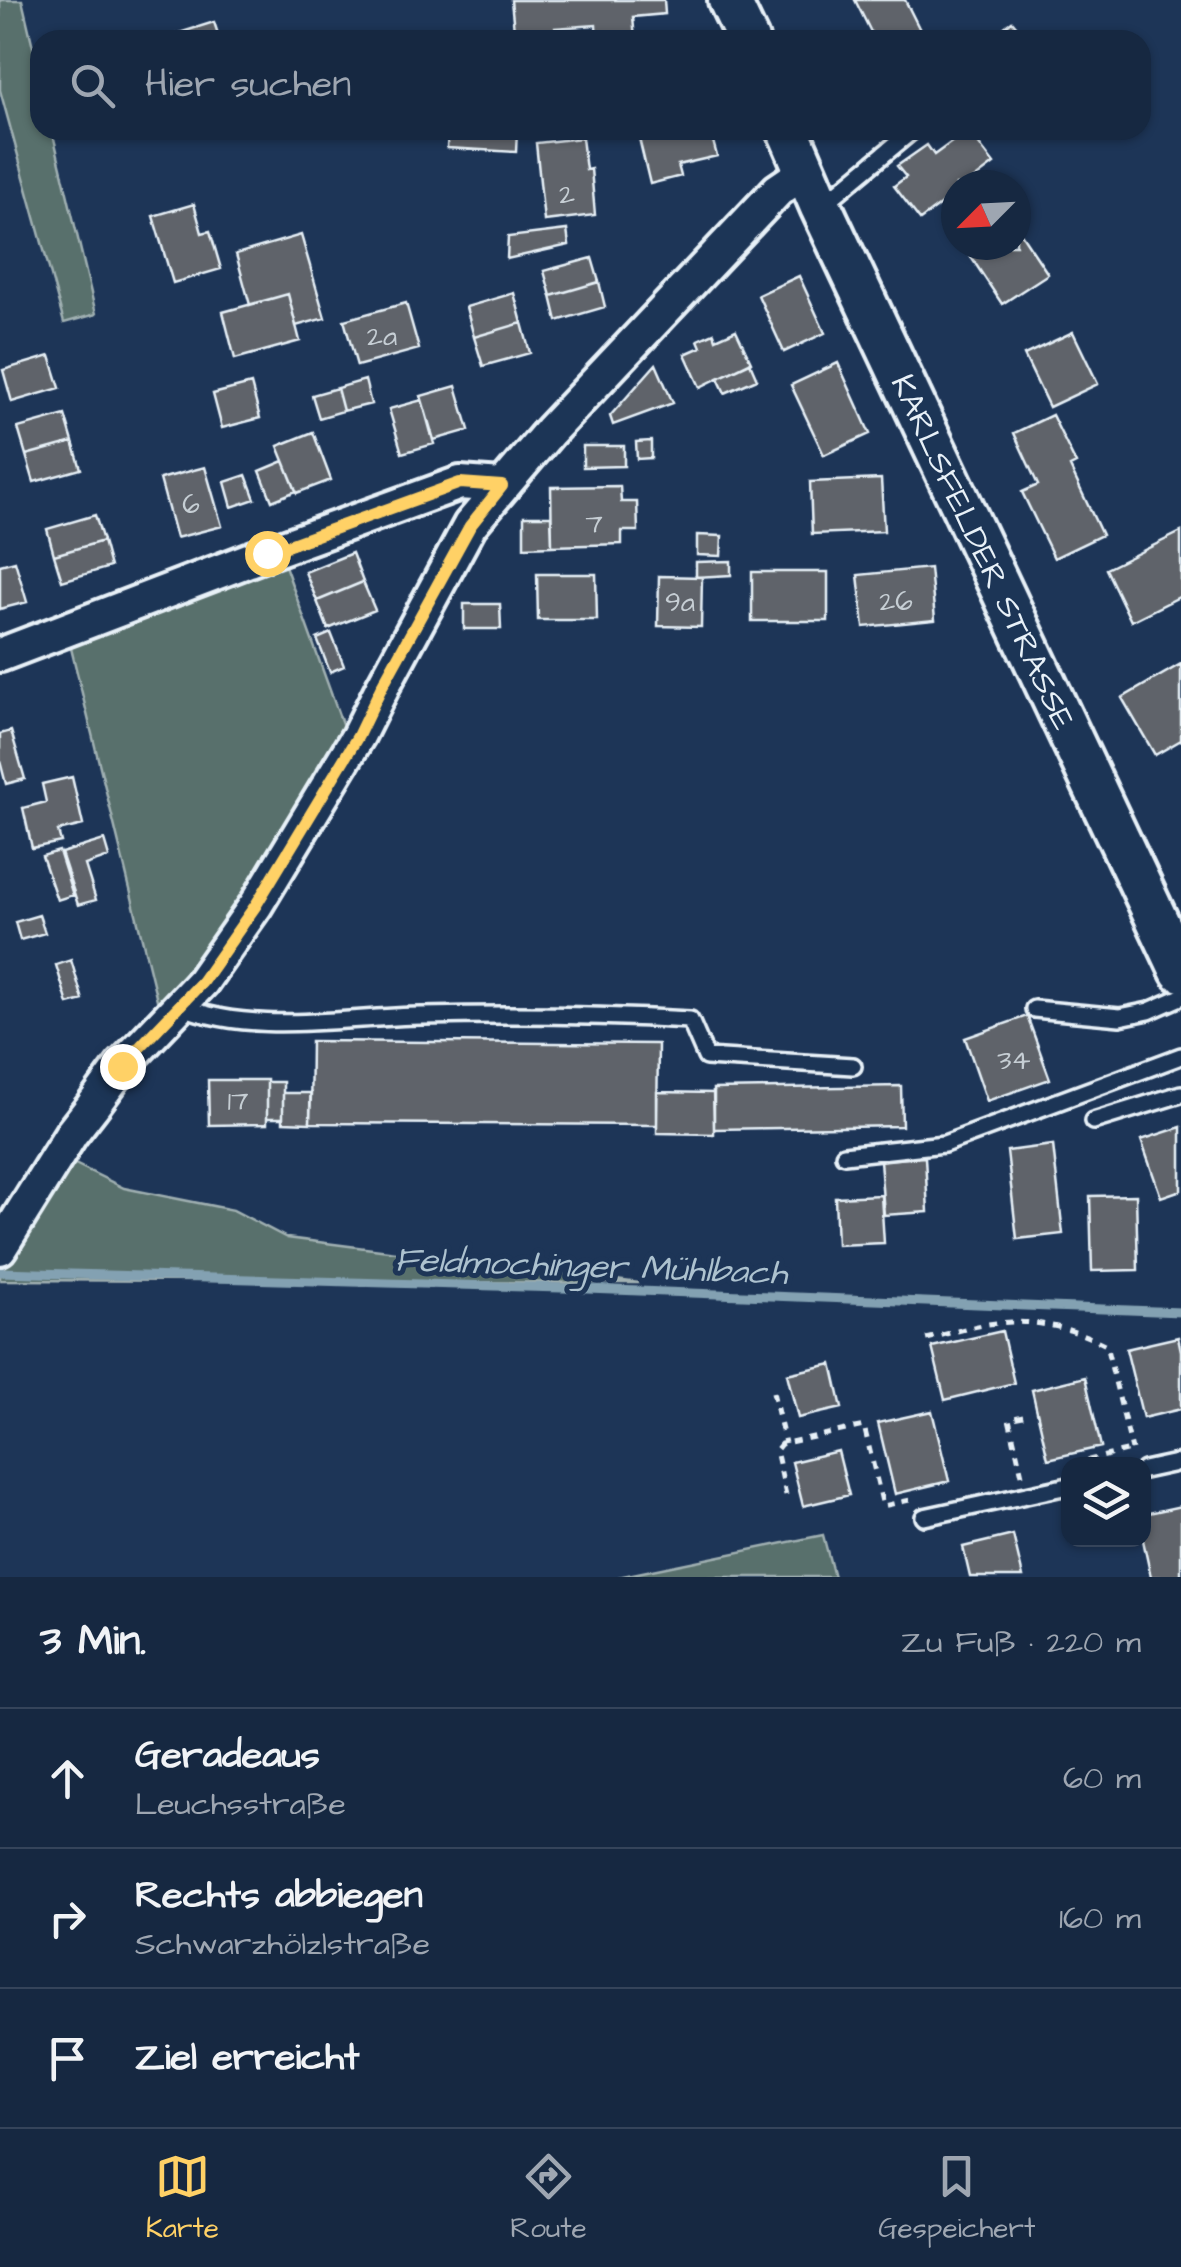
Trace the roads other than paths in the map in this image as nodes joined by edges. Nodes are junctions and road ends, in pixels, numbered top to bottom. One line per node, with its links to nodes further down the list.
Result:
1 (730, 0): 2 (street)
2 (744, 30)
3 (792, 140): 5 (street, KARLSFELDER STRASSE)
4 (896, 140): 5 (lane)
5 (814, 189): 6 (street); 8 (street, KARLSFELDER STRASSE)
6 (502, 486): 7 (street); 10 (street)
7 (0, 655)
8 (1181, 970)
9 (1181, 997): 11 (lane)
10 (180, 1006): 13 (lane); 17 (street)
11 (1034, 1009)
12 (1181, 1056): 16 (lane)
13 (853, 1066)
14 (1181, 1094): 15 (lane)
15 (1094, 1121)
16 (844, 1155)
17 (0, 1248)
18 (1181, 1462): 19 (lane)
19 (1151, 1468)
20 (1061, 1488): 21 (lane)
21 (924, 1518)

